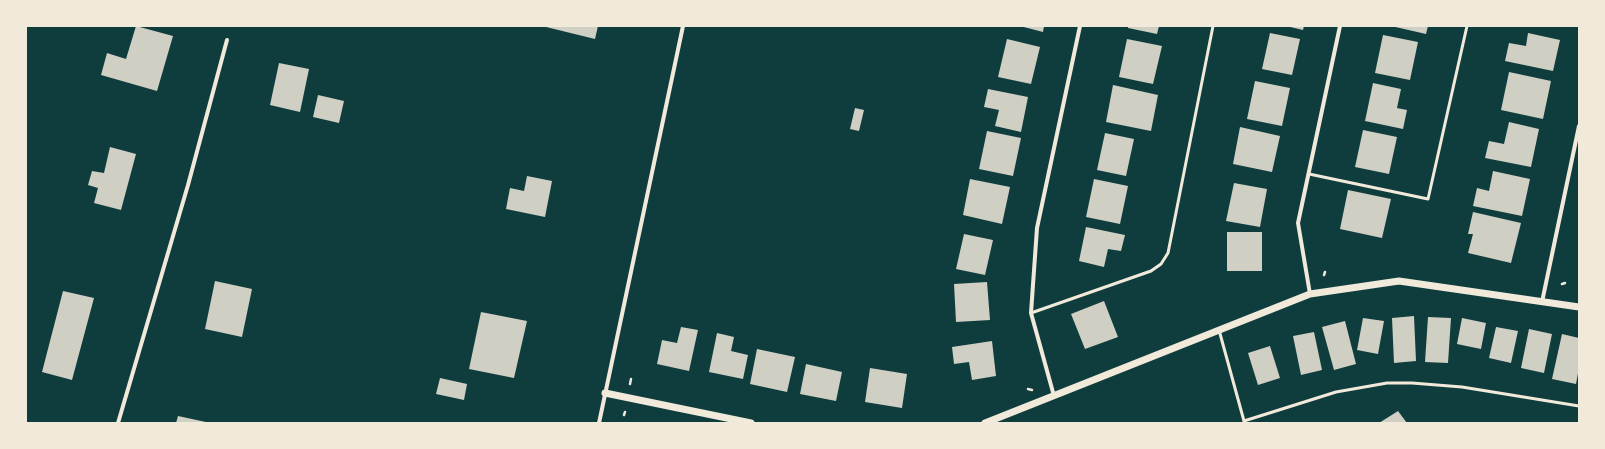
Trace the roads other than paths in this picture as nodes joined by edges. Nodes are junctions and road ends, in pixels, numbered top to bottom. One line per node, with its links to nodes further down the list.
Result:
1 (684, 26): 14 (street)
2 (1080, 26): 12 (street)
3 (1214, 26): 12 (lane)
4 (1340, 26): 8 (street)
5 (1467, 26): 8 (lane)
6 (227, 40): 18 (street)
7 (1579, 126): 10 (street)
8 (1309, 174): 9 (street)
9 (1310, 294): 10 (street); 13 (street)
10 (1542, 302): 11 (street)
11 (1579, 307)
12 (1031, 312): 15 (street)
13 (1219, 330): 15 (street); 17 (lane)
14 (605, 393): 19 (street); 20 (street)
15 (1054, 396): 21 (street)
16 (1579, 406): 17 (lane)
17 (1244, 422)
18 (118, 423)
19 (599, 423)
20 (750, 423)
21 (985, 423)

